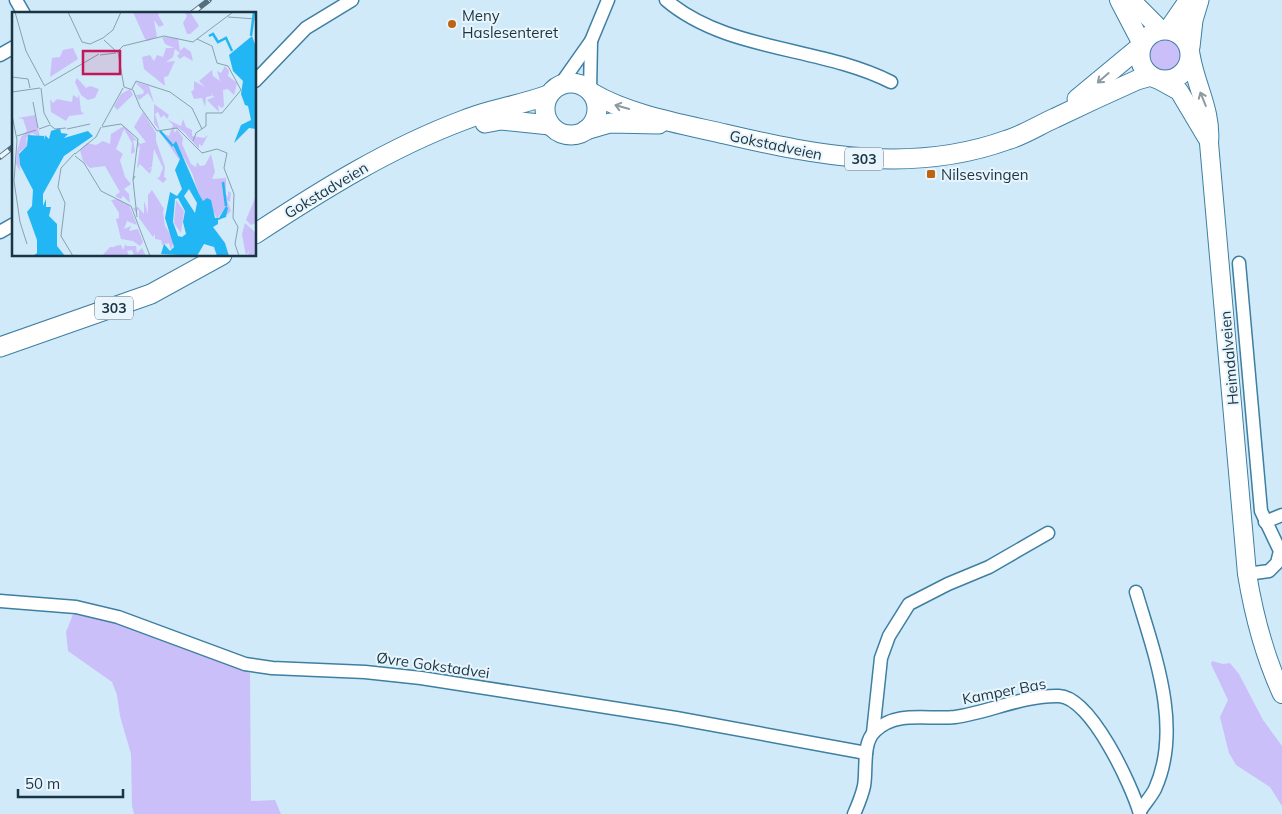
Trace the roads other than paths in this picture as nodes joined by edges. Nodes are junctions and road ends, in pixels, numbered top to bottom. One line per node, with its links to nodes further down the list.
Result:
1 (16, 0): 9 (street)
2 (352, 0): 17 (street)
3 (608, 0): 11 (street)
4 (666, 0): 18 (street)
5 (1119, 0): 12 (main road)
6 (1131, 0): 10 (main road)
7 (1189, 0): 10 (main road, 303)
8 (1200, 0): 14 (main road)
9 (23, 12)
10 (1165, 29): 12 (main road, 303); 14 (main road)
11 (591, 41): 19 (street); 20 (street)
12 (1141, 45): 16 (main road); 23 (main road, Gokstadveien / 303, one-way to 23)
13 (12, 48): 15 (street)
14 (1190, 52): 16 (main road, 303); 25 (main road, Heimdalveien, one-way to 14)
15 (0, 55)
16 (1155, 78): 23 (main road, Gokstadveien / 303); 25 (main road, Heimdalveien)
17 (256, 80)
18 (891, 82)
19 (554, 90): 20 (main road, 303); 21 (main road); 26 (main road, Gokstadveien / 303)
20 (591, 92): 22 (main road, Gokstadveien / 303, one-way to 20); 24 (main road)
21 (550, 125): 24 (main road, 303); 26 (main road, Gokstadveien / 303)
22 (686, 125): 23 (main road, Gokstadveien / 303); 24 (main road, Gokstadveien / 303)
23 (1041, 125)
24 (586, 130)
25 (1209, 142): 36 (main road, Heimdalveien)
26 (398, 148): 29 (main road, Gokstadveien / 303)
27 (12, 225): 28 (street)
28 (0, 232)
29 (256, 233)
30 (220, 256): 32 (main road, 303)
31 (1239, 263): 34 (street, Heimdalveien)
32 (0, 347)
33 (1282, 515): 34 (street)
34 (1265, 522): 36 (street, Heimdalveien)
35 (1048, 533): 40 (street)
36 (1247, 574): 39 (main road, Heimdalveien)
37 (1136, 592): 42 (street, Kamper Bas)
38 (1, 602): 41 (street, Øvre Gokstadvei)
39 (1282, 694)
40 (873, 732): 41 (street); 42 (street, Kamper Bas)
41 (866, 753): 43 (street)
42 (1140, 813)
43 (854, 814)

